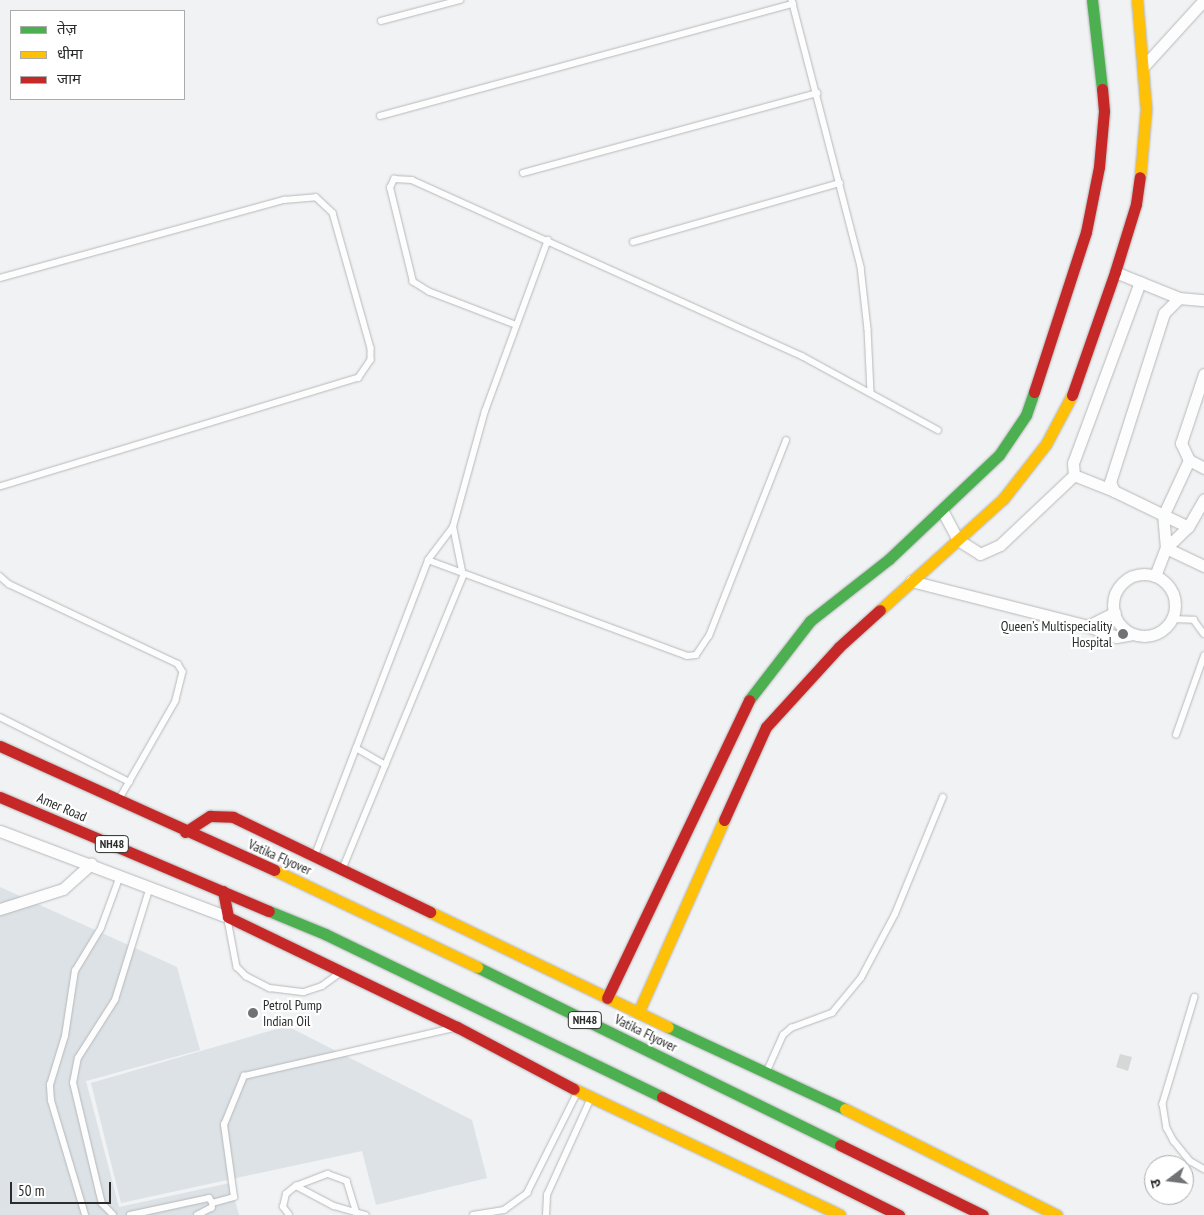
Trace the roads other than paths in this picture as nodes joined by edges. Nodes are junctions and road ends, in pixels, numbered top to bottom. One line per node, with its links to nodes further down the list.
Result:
1 (460, 0): 6 (lane)
2 (1092, 0): 30 (main road)
3 (1137, 0): 7 (main road)
4 (1204, 0): 7 (street)
5 (793, 2): 8 (lane); 9 (lane)
6 (381, 22)
7 (1143, 67): 14 (main road)
8 (817, 94): 10 (lane); 11 (lane)
9 (380, 116)
10 (523, 173)
11 (840, 183): 13 (lane); 21 (lane)
12 (548, 240): 19 (lane); 19 (lane); 21 (lane)
13 (633, 242)
14 (1115, 272): 16 (street); 34 (main road)
15 (0, 278): 27 (lane)
16 (1140, 282): 17 (street); 26 (street)
17 (1179, 298): 18 (street); 28 (street)
18 (1204, 300)
19 (515, 325): 32 (lane)
20 (1204, 374): 24 (street)
21 (871, 394): 22 (lane)
22 (938, 430)
23 (786, 441): 39 (lane)
24 (1189, 460): 25 (street); 31 (street)
25 (1204, 468)
26 (1074, 475): 28 (street); 34 (street)
27 (0, 487)
28 (1114, 491): 31 (street)
29 (1204, 499): 33 (street)
30 (942, 510): 34 (street); 69 (main road)
31 (1163, 516): 33 (street); 35 (street)
32 (453, 527): 36 (lane); 39 (lane)
33 (1188, 527): 35 (street)
34 (958, 540): 41 (main road)
35 (1166, 548): 37 (street); 40 (street)
36 (428, 560): 39 (lane); 51 (lane)
37 (1204, 566)
38 (0, 576): 53 (lane)
39 (463, 576): 52 (lane)
40 (1155, 576): 42 (street); 43 (street)
41 (911, 580): 44 (street); 70 (main road)
42 (1114, 612): 44 (street); 45 (street)
43 (1171, 619): 45 (street); 46 (lane)
44 (1088, 626): 45 (street)
45 (1133, 634)
46 (1204, 634)
47 (1204, 656): 49 (lane)
48 (0, 717): 53 (lane)
49 (1176, 735)
50 (0, 746): 56 (main road, NH48)
51 (356, 748): 52 (lane); 59 (lane)
52 (386, 765): 61 (lane)
53 (130, 782): 56 (lane)
54 (0, 797): 64 (main road, Amer Road / NH48)
55 (943, 797): 72 (lane)
56 (119, 801): 58 (main road, NH48)
57 (0, 831): 60 (street)
58 (185, 832): 59 (main road); 91 (main road, Vatika Flyover / NH48)
59 (314, 857): 61 (main road)
60 (91, 864): 62 (street); 65 (street)
61 (342, 871): 69 (main road)
62 (120, 875): 63 (street); 80 (lane)
63 (150, 887): 66 (street); 81 (lane)
64 (223, 891): 66 (main road); 90 (main road, NH48)
65 (0, 909)
66 (228, 917): 67 (main road); 67 (lane)
67 (341, 972): 71 (main road)
68 (1195, 997): 75 (lane)
69 (608, 998): 70 (main road)
70 (638, 1014): 72 (main road)
71 (457, 1027): 73 (main road); 77 (lane)
72 (767, 1071): 92 (main road)
73 (578, 1091): 74 (main road); 79 (lane)
74 (591, 1098): 88 (lane); 89 (main road)
75 (1204, 1169)
76 (296, 1186): 78 (lane); 78 (lane); 84 (lane)
77 (214, 1202): 82 (lane); 83 (lane)
78 (356, 1210): 85 (lane)
79 (504, 1210): 86 (lane); 87 (lane)
80 (84, 1215)
81 (113, 1215)
82 (130, 1215)
83 (198, 1215)
84 (289, 1215)
85 (366, 1215)
86 (473, 1215)
87 (511, 1215)
88 (546, 1215)
89 (840, 1215)
90 (898, 1215)
91 (983, 1215)
92 (1057, 1215)

